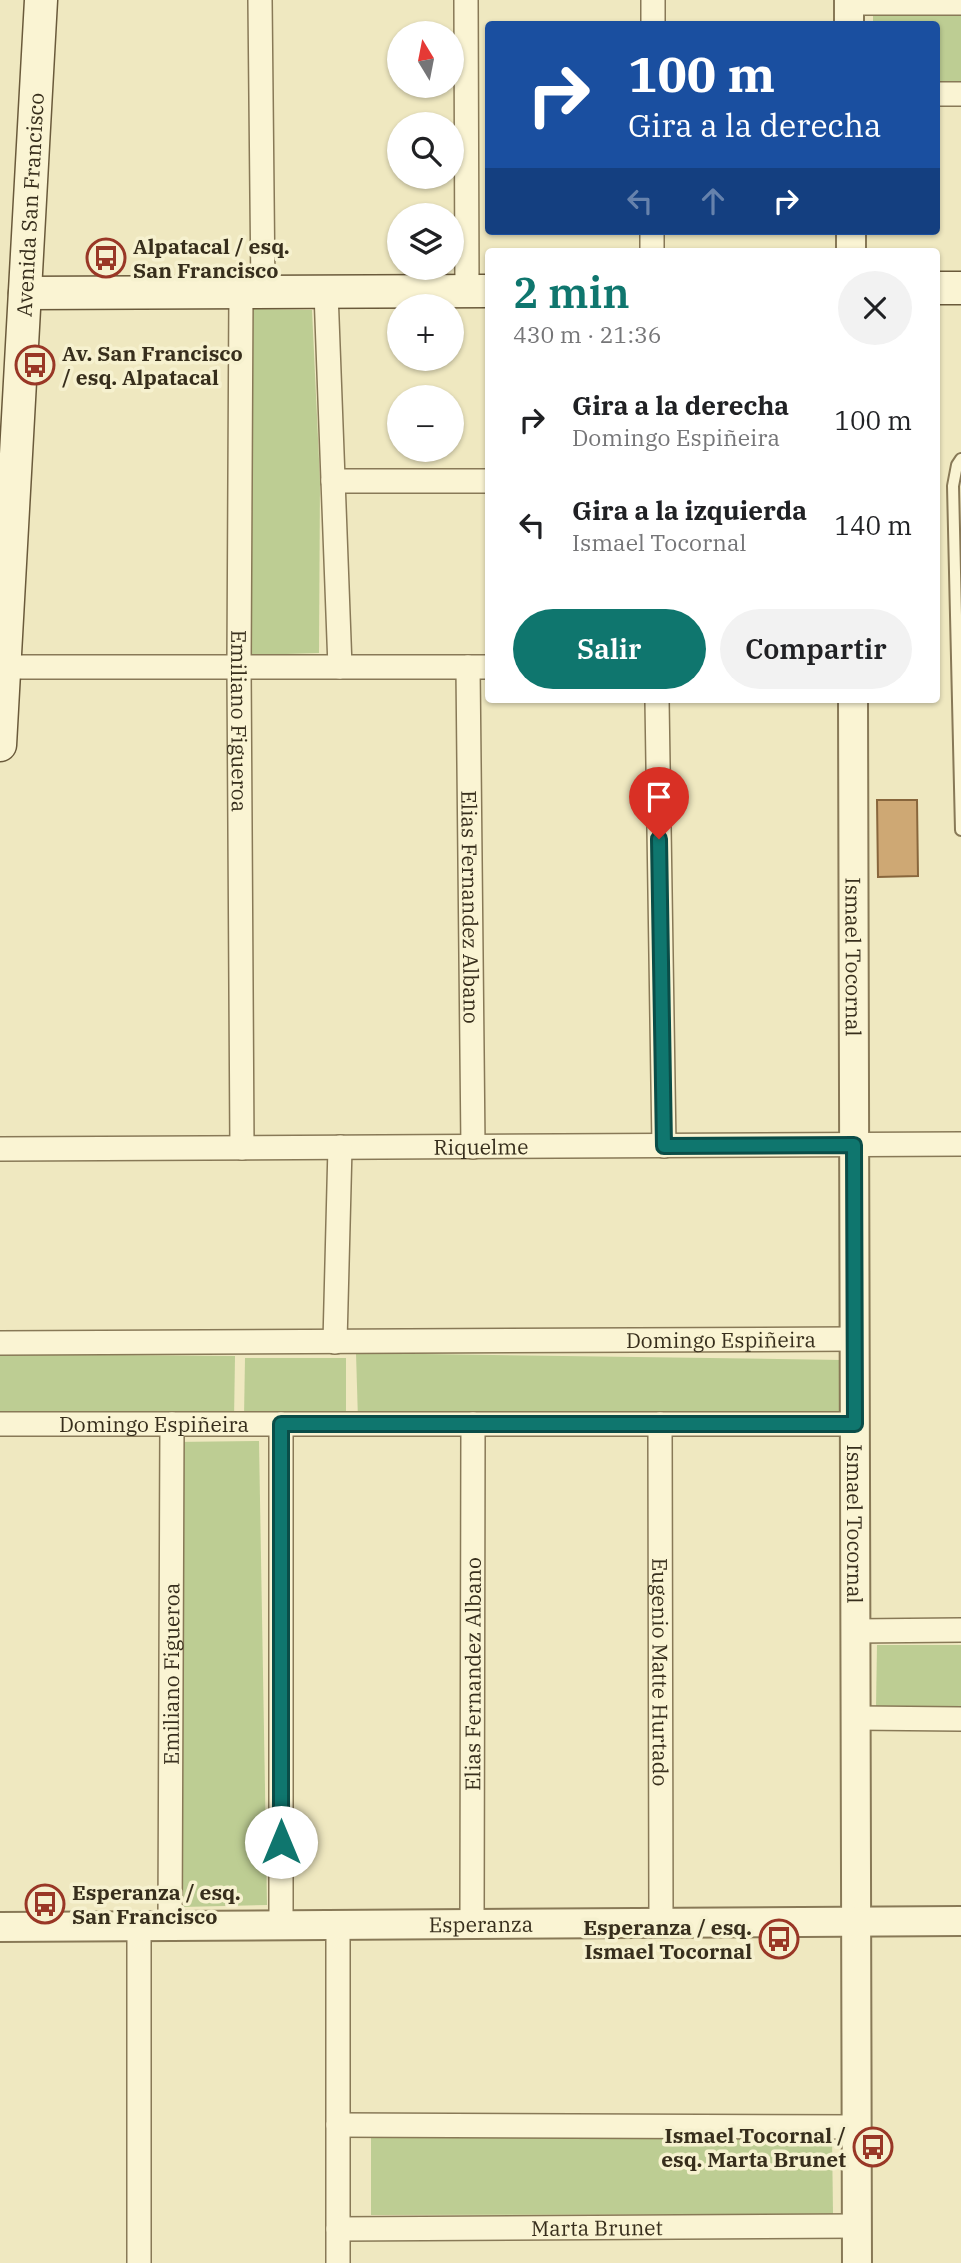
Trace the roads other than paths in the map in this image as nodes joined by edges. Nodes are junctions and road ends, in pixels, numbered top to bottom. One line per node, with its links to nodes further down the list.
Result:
1 (41, 0): 15 (main road, Avenida San Francisco)
2 (260, 0): 13 (street, Emiliano Figueroa)
3 (466, 0): 12 (street)
4 (653, 0): 7 (street)
5 (961, 3): 6 (street)
6 (849, 9)
7 (653, 21)
8 (940, 94): 9 (street)
9 (961, 94)
10 (940, 288): 11 (main road)
11 (961, 288)
12 (478, 291): 14 (main road)
13 (252, 292): 14 (main road); 15 (main road); 20 (street, Emiliano Figueroa)
14 (326, 292): 17 (street)
15 (25, 293): 19 (main road, Avenida San Francisco)
16 (961, 459): 26 (lane)
17 (333, 481): 18 (street); 21 (street)
18 (485, 481)
19 (4, 667): 20 (street); 25 (main road, Avenida San Francisco)
20 (239, 667): 21 (street); 32 (street, Emiliano Figueroa)
21 (340, 667): 22 (street)
22 (478, 667): 31 (street, Elias Fernandez Albano)
23 (657, 703): 29 (street)
24 (853, 703): 28 (street, Ismael Tocornal)
25 (0, 745)
26 (961, 830)
27 (961, 1144): 28 (street, Riquelme)
28 (854, 1145): 29 (street, Riquelme); 34 (street, Ismael Tocornal)
29 (664, 1146): 31 (street, Riquelme)
30 (340, 1147): 31 (street, Riquelme); 32 (street, Riquelme); 35 (street)
31 (473, 1147)
32 (242, 1148): 33 (street, Riquelme)
33 (0, 1149)
34 (855, 1339): 35 (street, Domingo Espiñeira); 42 (street, Ismael Tocornal)
35 (335, 1342): 36 (street, Domingo Espiñeira)
36 (0, 1343)
37 (0, 1424): 38 (street, Domingo Espiñeira)
38 (172, 1424): 39 (street, Domingo Espiñeira); 54 (street, Emiliano Figueroa)
39 (281, 1424): 40 (street, Domingo Espiñeira); 52 (street)
40 (473, 1424): 41 (street, Domingo Espiñeira); 51 (street, Elias Fernandez Albano)
41 (660, 1424): 42 (street, Domingo Espiñeira); 49 (street, Eugenio Matte Hurtado)
42 (855, 1424): 44 (street, Ismael Tocornal)
43 (961, 1630): 44 (street)
44 (855, 1631): 45 (street, Ismael Tocornal)
45 (856, 1718): 46 (street); 48 (street, Ismael Tocornal)
46 (961, 1719)
47 (961, 1921): 48 (street, Esperanza)
48 (856, 1922): 49 (street, Esperanza); 57 (street, Ismael Tocornal)
49 (661, 1923): 51 (street, Esperanza)
50 (338, 1924): 51 (street, Esperanza); 52 (street, Esperanza); 56 (street)
51 (472, 1924)
52 (281, 1925): 54 (street, Esperanza)
53 (139, 1926): 54 (street, Esperanza); 55 (street, Esperanza); 60 (street)
54 (170, 1926)
55 (0, 1927)
56 (338, 2125): 57 (street); 59 (street)
57 (857, 2127): 58 (street, Ismael Tocornal)
58 (857, 2226): 59 (street, Marta Brunet); 62 (street, Ismael Tocornal)
59 (338, 2229): 61 (street)
60 (139, 2263)
61 (338, 2263)
62 (857, 2263)

